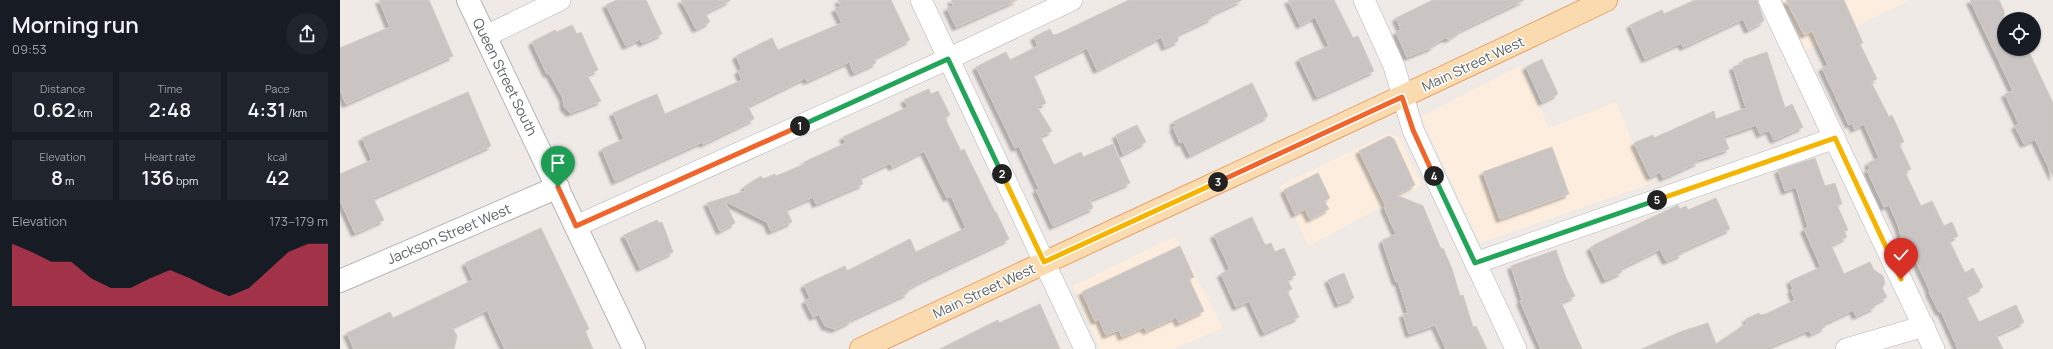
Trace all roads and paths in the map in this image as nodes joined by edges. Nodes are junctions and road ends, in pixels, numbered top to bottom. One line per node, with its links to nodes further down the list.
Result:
1 (468, 0): 8 (main road, Queen Street South)
2 (560, 0): 8 (street)
3 (921, 0): 9 (street)
4 (1072, 0): 9 (street)
5 (1364, 0): 10 (street)
6 (1606, 0): 10 (main road, Main Street West)
7 (1769, 0): 11 (street)
8 (486, 36): 12 (main road, Queen Street South)
9 (948, 59): 13 (street); 14 (street)
10 (1402, 97): 14 (main road, Main Street West); 15 (street)
11 (1835, 138): 15 (street); 17 (street)
12 (558, 187): 13 (main road, Queen Street South); 16 (main road, Jackson Street West)
13 (576, 226): 18 (main road, Queen Street South)
14 (1044, 262): 19 (main road, Main Street West); 20 (street)
15 (1475, 263): 21 (street)
16 (340, 281)
17 (1924, 326): 22 (street); 23 (street)
18 (634, 349)
19 (861, 349)
20 (1084, 349)
21 (1516, 349)
22 (1846, 349)
23 (1934, 349)

